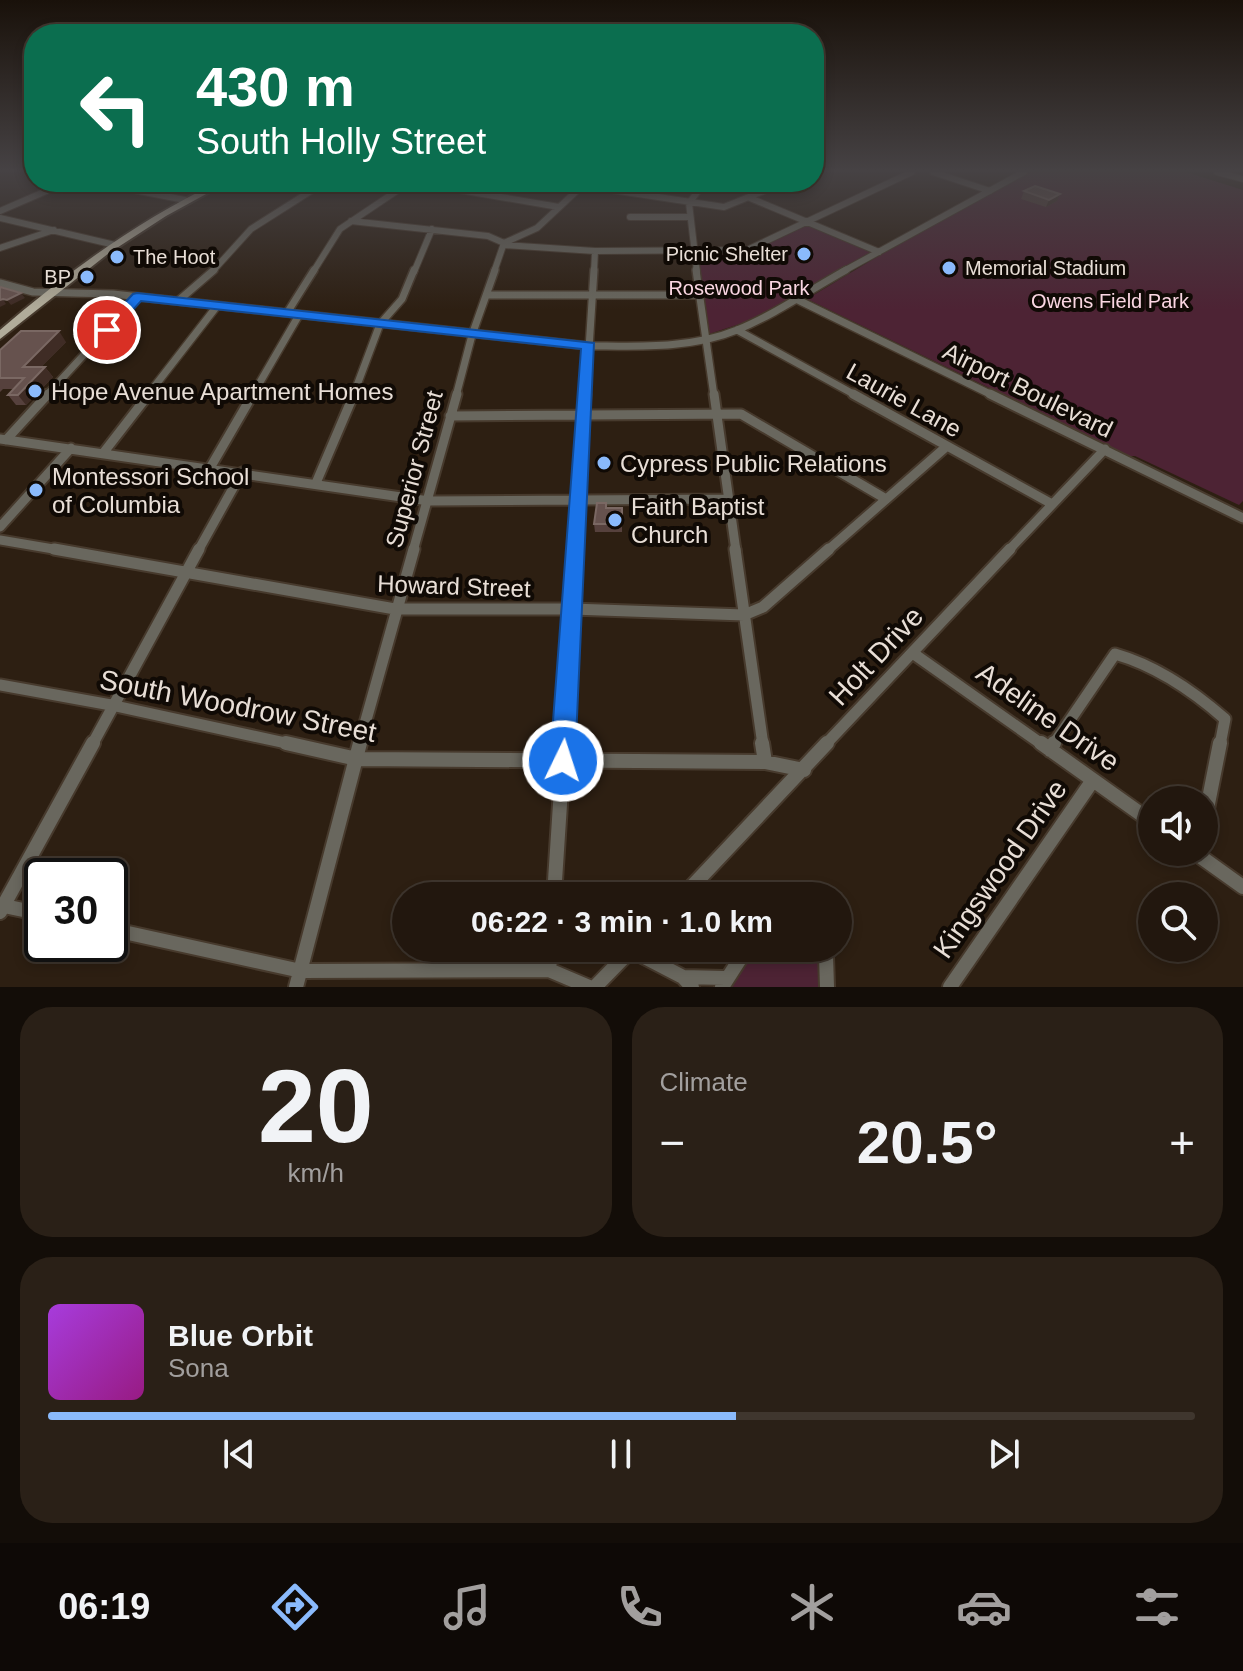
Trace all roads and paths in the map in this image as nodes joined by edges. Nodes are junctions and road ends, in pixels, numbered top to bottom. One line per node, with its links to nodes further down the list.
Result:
1 (0, 218): 13 (street)
2 (157, 218): 15 (main road)
3 (268, 218): 27 (street)
4 (356, 218): 10 (street)
5 (547, 218): 14 (street)
6 (689, 218): 18 (street)
7 (798, 218): 11 (street)
8 (816, 218): 11 (street)
9 (941, 218): 19 (street)
10 (351, 221): 12 (street); 29 (street)
11 (808, 222): 18 (street); 19 (street)
12 (432, 229): 14 (street); 31 (street)
13 (54, 230): 15 (street); 16 (street)
14 (504, 244): 17 (street); 22 (street, Superior Street)
15 (115, 245): 21 (main road)
16 (0, 248)
17 (595, 251): 18 (street); 23 (street)
18 (694, 251): 24 (street)
19 (879, 252): 26 (street)
20 (0, 283): 21 (street)
21 (49, 292): 25 (street); 34 (main road)
22 (487, 295): 23 (street); 33 (street, Superior Street)
23 (592, 295): 24 (street); 36 (street)
24 (698, 295): 35 (street)
25 (137, 297): 27 (street); 40 (street)
26 (796, 299): 32 (street); 43 (street, Airport Boulevard)
27 (178, 301): 28 (street)
28 (217, 306): 29 (street); 44 (street)
29 (287, 313): 30 (street)
30 (299, 315): 31 (street); 45 (street)
31 (380, 324): 33 (street); 47 (street)
32 (737, 330): 35 (street); 41 (street, Laurie Lane)
33 (472, 335): 36 (street); 38 (street, Superior Street)
34 (0, 336)
35 (705, 339): 36 (street); 37 (street)
36 (589, 346): 39 (street)
37 (715, 415): 39 (street); 48 (street); 49 (street)
38 (450, 416): 39 (street); 51 (street, Superior Street)
39 (584, 416): 50 (street)
40 (3, 439): 42 (street)
41 (947, 446): 49 (street); 52 (street, Laurie Lane)
42 (71, 448): 44 (street); 54 (street)
43 (1105, 449): 52 (street, Holt Drive); 53 (street, Airport Boulevard)
44 (104, 452): 45 (street)
45 (210, 468): 46 (street)
46 (242, 472): 47 (street); 56 (street)
47 (316, 483): 51 (street)
48 (727, 499): 50 (street); 59 (street)
49 (886, 499): 59 (street)
50 (579, 500): 51 (street); 58 (street)
51 (429, 501): 57 (street, Superior Street)
52 (1052, 504): 60 (street, Holt Drive)
53 (1243, 518)
54 (0, 527)
55 (0, 540): 56 (street, Howard Street)
56 (188, 572): 57 (street, Howard Street); 62 (street)
57 (395, 609): 58 (street, Howard Street); 64 (street, Superior Street)
58 (572, 609): 59 (street, Howard Street); 65 (street)
59 (744, 615): 66 (street)
60 (914, 654): 63 (street, Adeline Drive); 67 (street, Holt Drive)
61 (0, 685): 62 (street, South Woodrow Street)
62 (111, 705): 64 (street, South Woodrow Street); 75 (street)
63 (1050, 750): 68 (street, Adeline Drive); 69 (street)
64 (357, 759): 65 (street, South Woodrow Street); 84 (street, Superior Street)
65 (563, 761): 66 (street, South Woodrow Street); 72 (street)
66 (765, 762): 67 (street, South Woodrow Street)
67 (804, 770): 73 (street, Holt Drive)
68 (1093, 780): 70 (street, Adeline Drive); 90 (street, Kingswood Drive)
69 (1212, 786)
70 (1138, 812)
71 (1215, 866): 74 (street)
72 (555, 882)
73 (696, 882)
74 (1243, 887)
75 (1, 907): 76 (street)
76 (24, 911)
77 (128, 934): 84 (street)
78 (550, 962): 83 (street)
79 (619, 962): 88 (street)
80 (654, 962): 85 (street)
81 (738, 962): 86 (street)
82 (826, 962): 89 (street)
83 (549, 970): 84 (street); 87 (street)
84 (298, 979)
85 (687, 982): 86 (street)
86 (724, 983)
87 (589, 987)
88 (595, 987)
89 (827, 987)
90 (950, 987)

